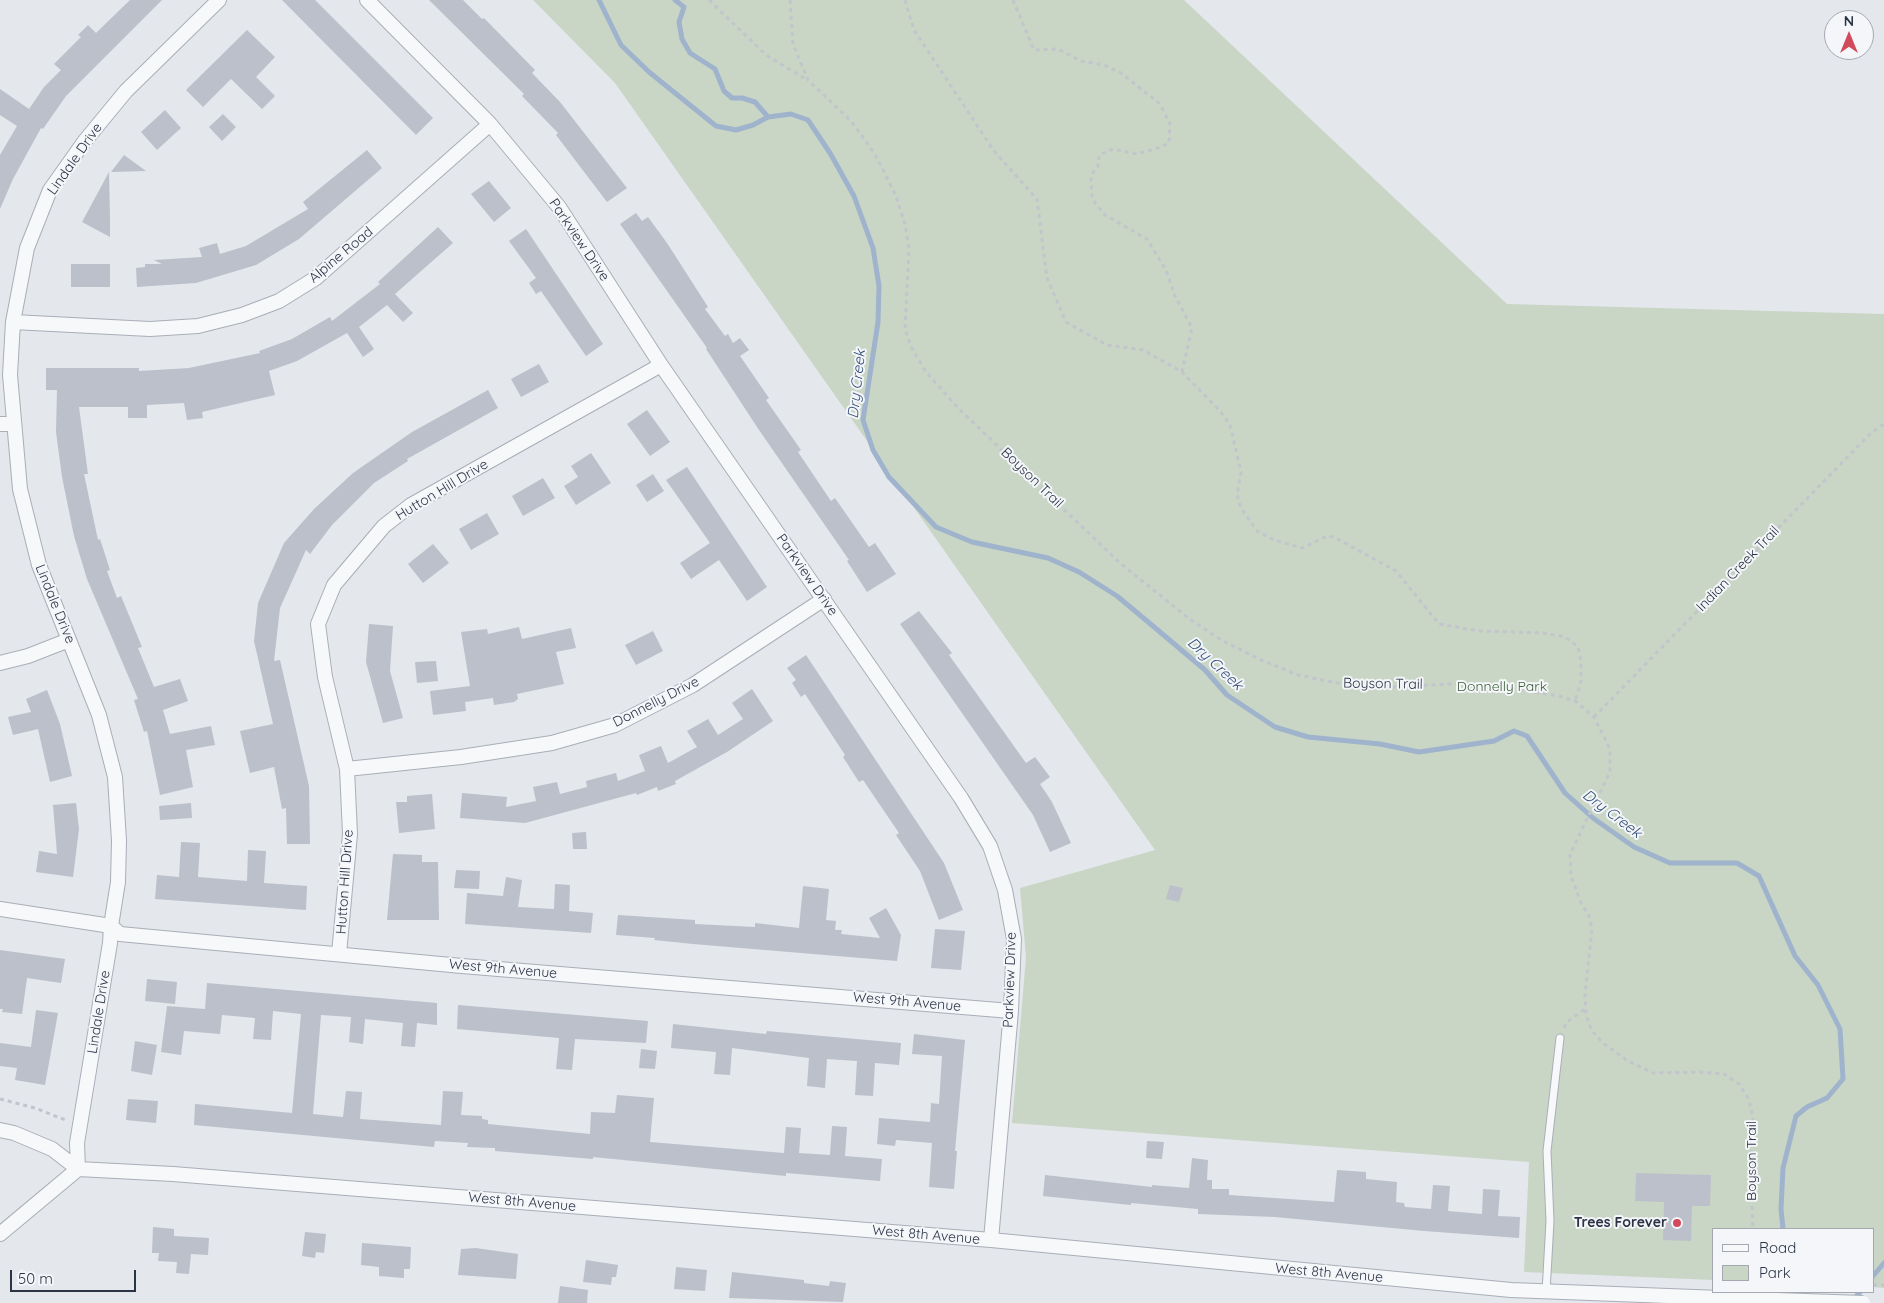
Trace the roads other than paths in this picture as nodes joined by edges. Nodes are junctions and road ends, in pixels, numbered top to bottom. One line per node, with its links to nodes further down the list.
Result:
1 (219, 0): 4 (street, Lindale Drive)
2 (367, 0): 3 (street, Parkview Drive)
3 (490, 124): 4 (street, Alpine Road); 5 (street, Parkview Drive)
4 (13, 322): 7 (street, Lindale Drive)
5 (661, 365): 8 (street, Parkview Drive); 11 (street, Hutton Hill Drive)
6 (0, 424): 7 (street)
7 (14, 424): 9 (street, Lindale Drive)
8 (824, 599): 11 (street, Donnelly Drive); 15 (street, Parkview Drive)
9 (69, 640): 10 (street); 13 (street, Lindale Drive)
10 (0, 663)
11 (347, 770): 14 (street, Hutton Hill Drive)
12 (0, 909): 13 (street, West 9th Avenue)
13 (110, 926): 14 (street, West 9th Avenue); 18 (street, Lindale Drive)
14 (339, 954): 15 (street, West 9th Avenue)
15 (1010, 1011): 20 (street, Parkview Drive)
16 (1560, 1038): 21 (lane)
17 (0, 1130): 18 (street)
18 (78, 1170): 19 (street); 20 (street, West 8th Avenue)
19 (0, 1234)
20 (991, 1240): 21 (street, West 8th Avenue)
21 (1546, 1292): 22 (street, West 8th Avenue, bridge)
22 (1863, 1303)

